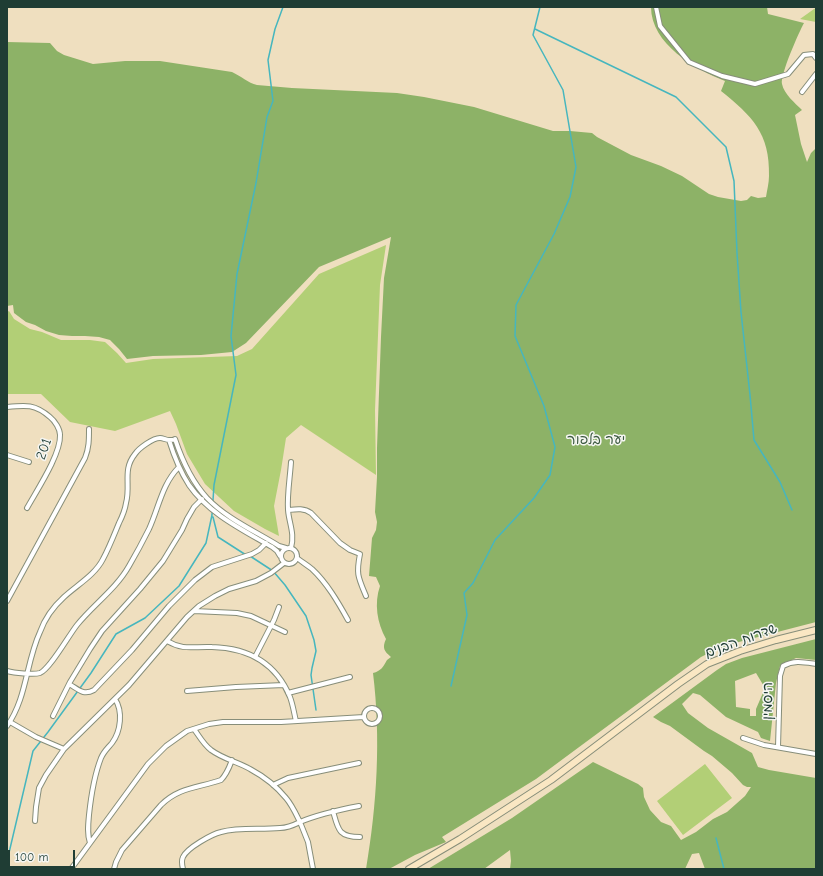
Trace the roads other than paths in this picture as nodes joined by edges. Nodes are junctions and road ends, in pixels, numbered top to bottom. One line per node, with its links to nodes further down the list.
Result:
1 (656, 7): 2 (street)
2 (816, 58)
3 (816, 74): 4 (street)
4 (802, 92)
5 (7, 407): 13 (street, 201)
6 (89, 429): 23 (street)
7 (169, 440): 11 (street); 15 (street); 34 (street)
8 (7, 456): 9 (street)
9 (29, 462)
10 (291, 462): 14 (street)
11 (179, 466): 12 (street); 34 (street)
12 (202, 499): 15 (street); 36 (street)
13 (27, 508)
14 (288, 510): 18 (street); 22 (street)
15 (223, 515): 16 (street); 17 (street)
16 (266, 543): 19 (street); 36 (street)
17 (286, 548): 18 (street); 19 (street)
18 (291, 548): 20 (street)
19 (280, 556): 21 (street)
20 (297, 558): 21 (street); 26 (street)
21 (284, 563): 25 (street)
22 (366, 596)
23 (7, 601)
24 (279, 607): 27 (street)
25 (194, 611): 27 (street); 30 (street)
26 (348, 620)
27 (271, 625): 29 (street); 31 (street)
28 (816, 630): 63 (main road, שדרות הבנים)
29 (285, 632)
30 (167, 641): 31 (street); 40 (street)
31 (255, 657): 37 (street)
32 (816, 664): 47 (street, היסמין)
33 (7, 671): 34 (street)
34 (28, 673): 44 (street)
35 (350, 677): 39 (street)
36 (69, 684): 41 (street)
37 (284, 685): 38 (street); 39 (street)
38 (187, 691)
39 (288, 693): 43 (street)
40 (115, 699): 48 (street); 58 (street)
41 (53, 716)
42 (364, 716): 42 (street); 43 (street)
43 (296, 721): 45 (street)
44 (8, 724): 48 (street)
45 (194, 729): 50 (street); 58 (street)
46 (743, 738): 47 (street)
47 (778, 747): 49 (street)
48 (64, 749): 55 (street)
49 (816, 754)
50 (232, 760): 52 (street); 60 (street)
51 (359, 763): 52 (street)
52 (273, 786): 56 (street)
53 (359, 806): 54 (street)
54 (333, 811): 56 (street); 57 (street)
55 (35, 821)
56 (300, 822): 61 (street); 62 (street)
57 (360, 837)
58 (90, 843): 59 (street)
59 (71, 869)
60 (114, 869)
61 (183, 869)
62 (313, 869)
63 (410, 869)

